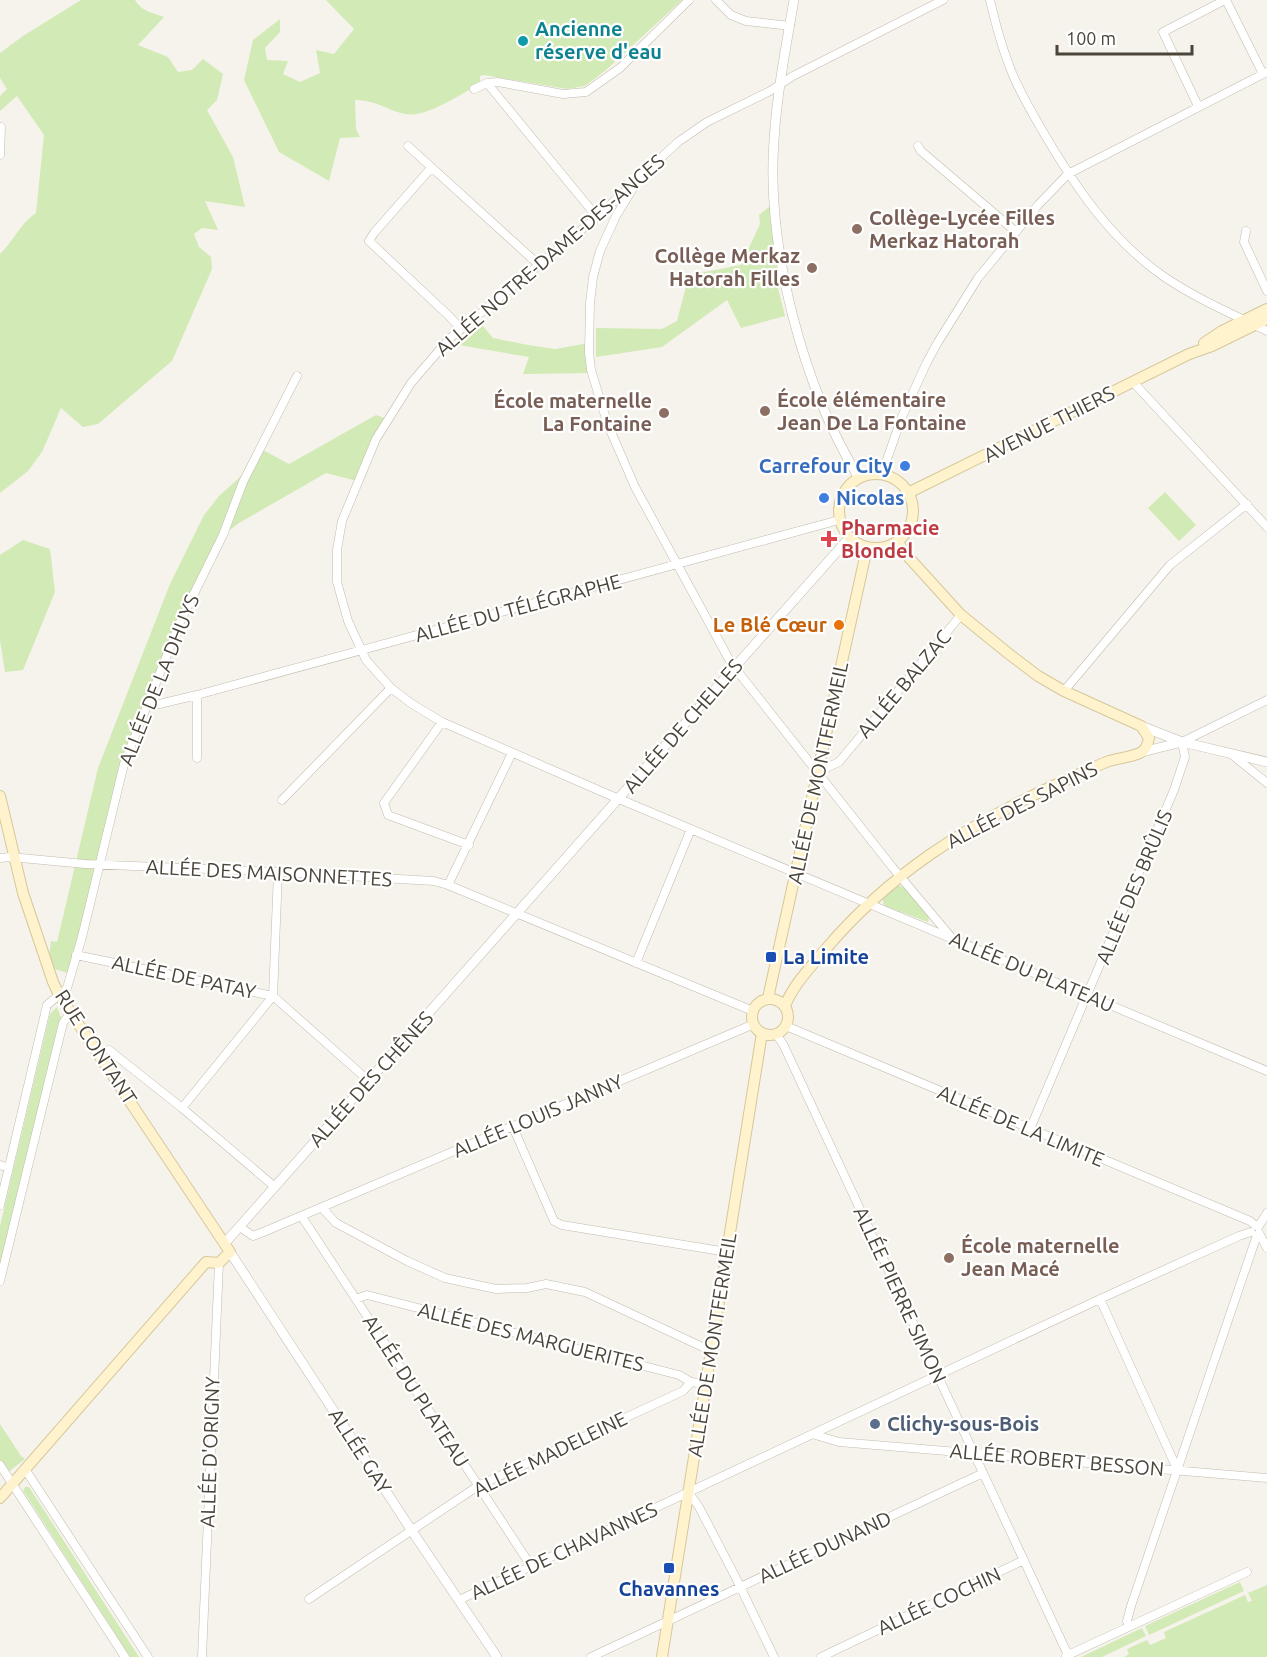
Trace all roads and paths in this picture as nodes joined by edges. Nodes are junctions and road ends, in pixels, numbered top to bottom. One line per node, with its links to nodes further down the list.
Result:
1 (689, 0): 9 (street)
2 (716, 0): 7 (street)
3 (794, 0): 7 (street)
4 (943, 0): 10 (street, ALLÉE NOTRE-DAME-DES-ANGES)
5 (990, 0): 18 (street)
6 (1226, 0): 8 (street); 12 (street)
7 (790, 26): 10 (street)
8 (1265, 73): 12 (street)
9 (487, 83): 11 (street); 20 (street)
10 (781, 83): 19 (street, ALLÉE NOTRE-DAME-DES-ANGES); 35 (street)
11 (474, 90)
12 (1198, 106): 18 (street)
13 (1, 127): 16 (street)
14 (408, 146): 17 (street)
15 (918, 146): 21 (street)
16 (0, 155)
17 (431, 168): 23 (street); 29 (street)
18 (1068, 174): 21 (street); 27 (street)
19 (641, 176): 20 (street, ALLÉE NOTRE-DAME-DES-ANGES); 43 (street)
20 (597, 217): 23 (street, ALLÉE NOTRE-DAME-DES-ANGES)
21 (1015, 231): 34 (street)
22 (1246, 231): 24 (street)
23 (539, 265): 29 (street, ALLÉE NOTRE-DAME-DES-ANGES)
24 (1267, 291)
25 (1267, 309): 27 (main road, AVENUE THIERS)
26 (1267, 319): 28 (main road, AVENUE THIERS)
27 (1244, 320): 28 (street); 31 (main road, AVENUE THIERS)
28 (1256, 325): 30 (street); 31 (main road, AVENUE THIERS)
29 (461, 329): 45 (street, ALLÉE NOTRE-DAME-DES-ANGES)
30 (1267, 331)
31 (1189, 354): 33 (main road, AVENUE THIERS)
32 (297, 376): 51 (street, ALLÉE DE LA DHUYS)
33 (1133, 382): 36 (main road, AVENUE THIERS); 37 (street)
34 (882, 474): 35 (main road); 36 (main road)
35 (859, 478): 38 (main road)
36 (908, 493): 41 (main road)
37 (1247, 504): 39 (street); 48 (street)
38 (839, 520): 40 (main road); 43 (street, ALLÉE DU TÉLÉGRAPHE)
39 (1267, 527)
40 (849, 538): 42 (main road); 46 (street, ALLÉE DE CHELLES)
41 (898, 541): 42 (main road); 44 (main road)
42 (867, 548): 60 (main road, ALLÉE DE MONTFERMEIL)
43 (679, 564): 45 (street, ALLÉE DU TÉLÉGRAPHE); 46 (street)
44 (961, 615): 48 (main road); 60 (street, ALLÉE BALZAC)
45 (361, 650): 47 (street, ALLÉE NOTRE-DAME-DES-ANGES); 49 (street, ALLÉE DU TÉLÉGRAPHE)
46 (734, 668): 60 (street); 63 (street, ALLÉE DE CHELLES)
47 (391, 688): 52 (street, ALLÉE NOTRE-DAME-DES-ANGES); 64 (street)
48 (1064, 691): 53 (main road)
49 (198, 695): 51 (street, ALLÉE DU TÉLÉGRAPHE); 58 (street)
50 (1267, 700): 54 (street)
51 (147, 705): 69 (street, ALLÉE DE LA DHUYS)
52 (442, 722): 57 (street, ALLÉE NOTRE-DAME-DES-ANGES); 66 (street)
53 (1141, 726): 54 (street); 55 (main road)
54 (1182, 742): 55 (street, ALLÉE DES SAPINS); 56 (street); 83 (street, ALLÉE DES BRÛLIS)
55 (1142, 752): 72 (main road, ALLÉE DES SAPINS)
56 (1227, 752): 59 (street); 61 (street)
57 (512, 753): 63 (street, ALLÉE NOTRE-DAME-DES-ANGES); 66 (street)
58 (197, 758)
59 (1267, 762)
60 (817, 772): 71 (main road, ALLÉE DE MONTFERMEIL); 72 (street)
61 (1267, 783)
62 (0, 796): 67 (main road, RUE CONTANT)
63 (620, 798): 65 (street, ALLÉE NOTRE-DAME-DES-ANGES); 75 (street, ALLÉE DE CHELLES)
64 (282, 800)
65 (691, 829): 71 (street, ALLÉE NOTRE-DAME-DES-ANGES); 80 (street)
66 (469, 845): 73 (street)
67 (15, 857): 68 (street, ALLÉE DES MAISONNETTES); 69 (street, ALLÉE DES MAISONNETTES); 81 (main road, RUE CONTANT)
68 (0, 858)
69 (99, 865): 70 (street, ALLÉE DES MAISONNETTES); 79 (street, ALLÉE DE LA DHUYS)
70 (278, 872): 73 (street, ALLÉE DES MAISONNETTES); 82 (street)
71 (796, 873): 74 (street, ALLÉE DU PLATEAU); 84 (main road, ALLÉE DE MONTFERMEIL)
72 (899, 876): 74 (main road, ALLÉE DES SAPINS); 76 (street)
73 (448, 885): 75 (street, ALLÉE DES MAISONNETTES)
74 (868, 903): 77 (street, ALLÉE DU PLATEAU); 85 (main road, ALLÉE DES SAPINS)
75 (517, 914): 80 (street); 94 (street, ALLÉE DES CHÊNES)
76 (933, 914): 77 (street); 78 (street)
77 (921, 926): 78 (street, ALLÉE DU PLATEAU)
78 (956, 941): 83 (street, ALLÉE DU PLATEAU)
79 (76, 954): 81 (street, ALLÉE DE LA DHUYS); 82 (street, ALLÉE DE PATAY)
80 (636, 963): 86 (street)
81 (60, 995): 87 (main road, RUE CONTANT); 99 (street, ALLÉE DE LA DHUYS)
82 (273, 996): 94 (street, ALLÉE DE PATAY); 95 (street)
83 (1088, 996): 93 (street, ALLÉE DU PLATEAU); 97 (street, ALLÉE DES BRÛLIS)
84 (768, 998): 85 (main road); 86 (main road)
85 (785, 1006): 89 (main road)
86 (753, 1011): 88 (main road)
87 (70, 1013): 107 (main road, RUE CONTANT); 111 (street)
88 (754, 1024): 90 (main road); 96 (street, ALLÉE LOUIS JANNY)
89 (786, 1026): 91 (main road); 97 (street, ALLÉE DE LA LIMITE)
90 (762, 1033): 91 (main road); 109 (main road, ALLÉE DE MONTFERMEIL)
91 (776, 1034): 115 (street, ALLÉE PIERRE SIMON)
92 (108, 1050): 95 (street)
93 (1267, 1071)
94 (369, 1081): 100 (street, ALLÉE DES CHÊNES)
95 (182, 1108): 100 (street)
96 (513, 1127): 102 (street, ALLÉE LOUIS JANNY); 109 (street)
97 (1030, 1130): 106 (street, ALLÉE DE LA LIMITE)
98 (0, 1165): 99 (street)
99 (9, 1168): 101 (street, ALLÉE DE LA DHUYS)
100 (275, 1187): 105 (street, ALLÉE DES CHÊNES)
101 (0, 1205)
102 (323, 1209): 104 (street, ALLÉE LOUIS JANNY); 114 (street)
103 (1267, 1213): 106 (street)
104 (302, 1217): 105 (street, ALLÉE LOUIS JANNY); 112 (street, ALLÉE DU PLATEAU)
105 (240, 1227): 107 (street, ALLÉE DES CHÊNES)
106 (1259, 1230): 108 (street); 113 (street, ALLÉE DE CHAVANNES); 122 (street)
107 (228, 1248): 110 (main road); 129 (street, ALLÉE GAY)
108 (1267, 1248)
109 (727, 1252): 114 (main road, ALLÉE DE MONTFERMEIL)
110 (219, 1263): 121 (main road); 141 (street, ALLÉE D'ORIGNY)
111 (0, 1281)
112 (356, 1299): 116 (street, ALLÉE DES MARGUERITES); 126 (street, ALLÉE DU PLATEAU)
113 (1100, 1299): 115 (street, ALLÉE DE CHAVANNES); 122 (street)
114 (711, 1351): 117 (main road, ALLÉE DE MONTFERMEIL)
115 (937, 1376): 118 (street, ALLÉE DE CHAVANNES); 119 (street, ALLÉE PIERRE SIMON)
116 (691, 1382): 117 (street, ALLÉE DES MARGUERITES); 126 (street, ALLÉE MADELEINE)
117 (706, 1384): 127 (main road, ALLÉE DE MONTFERMEIL)
118 (812, 1434): 119 (street, ALLÉE ROBERT BESSON); 127 (street, ALLÉE DE CHAVANNES)
119 (972, 1452): 122 (street, ALLÉE ROBERT BESSON); 123 (street, ALLÉE PIERRE SIMON)
120 (0, 1465): 125 (street)
121 (25, 1470): 125 (main road); 140 (street)
122 (1178, 1471): 124 (street, ALLÉE ROBERT BESSON); 137 (street)
123 (983, 1473): 130 (street, ALLÉE PIERRE SIMON); 133 (street, ALLÉE DUNAND)
124 (1267, 1478)
125 (13, 1484): 128 (main road); 139 (street)
126 (478, 1486): 129 (street, ALLÉE MADELEINE); 131 (street, ALLÉE DU PLATEAU)
127 (689, 1493): 131 (street, ALLÉE DE CHAVANNES); 133 (street); 136 (main road, ALLÉE DE MONTFERMEIL)
128 (0, 1498)
129 (412, 1531): 134 (street, ALLÉE MADELEINE); 135 (street, ALLÉE GAY)
130 (1024, 1560): 138 (street, ALLÉE PIERRE SIMON); 146 (street, ALLÉE COCHIN)
131 (531, 1566): 135 (street, ALLÉE DE CHAVANNES)
132 (1247, 1572): 137 (street)
133 (741, 1587): 136 (street, ALLÉE DUNAND); 145 (street)
134 (309, 1599)
135 (459, 1600): 142 (street, ALLÉE GAY)
136 (668, 1621): 143 (street, ALLÉE DUNAND); 144 (main road, ALLÉE DE MONTFERMEIL)
137 (1129, 1626): 138 (street)
138 (1066, 1656)
139 (125, 1657)
140 (148, 1657)
141 (202, 1657)
142 (497, 1657)
143 (591, 1657)
144 (662, 1657)
145 (774, 1657)
146 (821, 1657)

